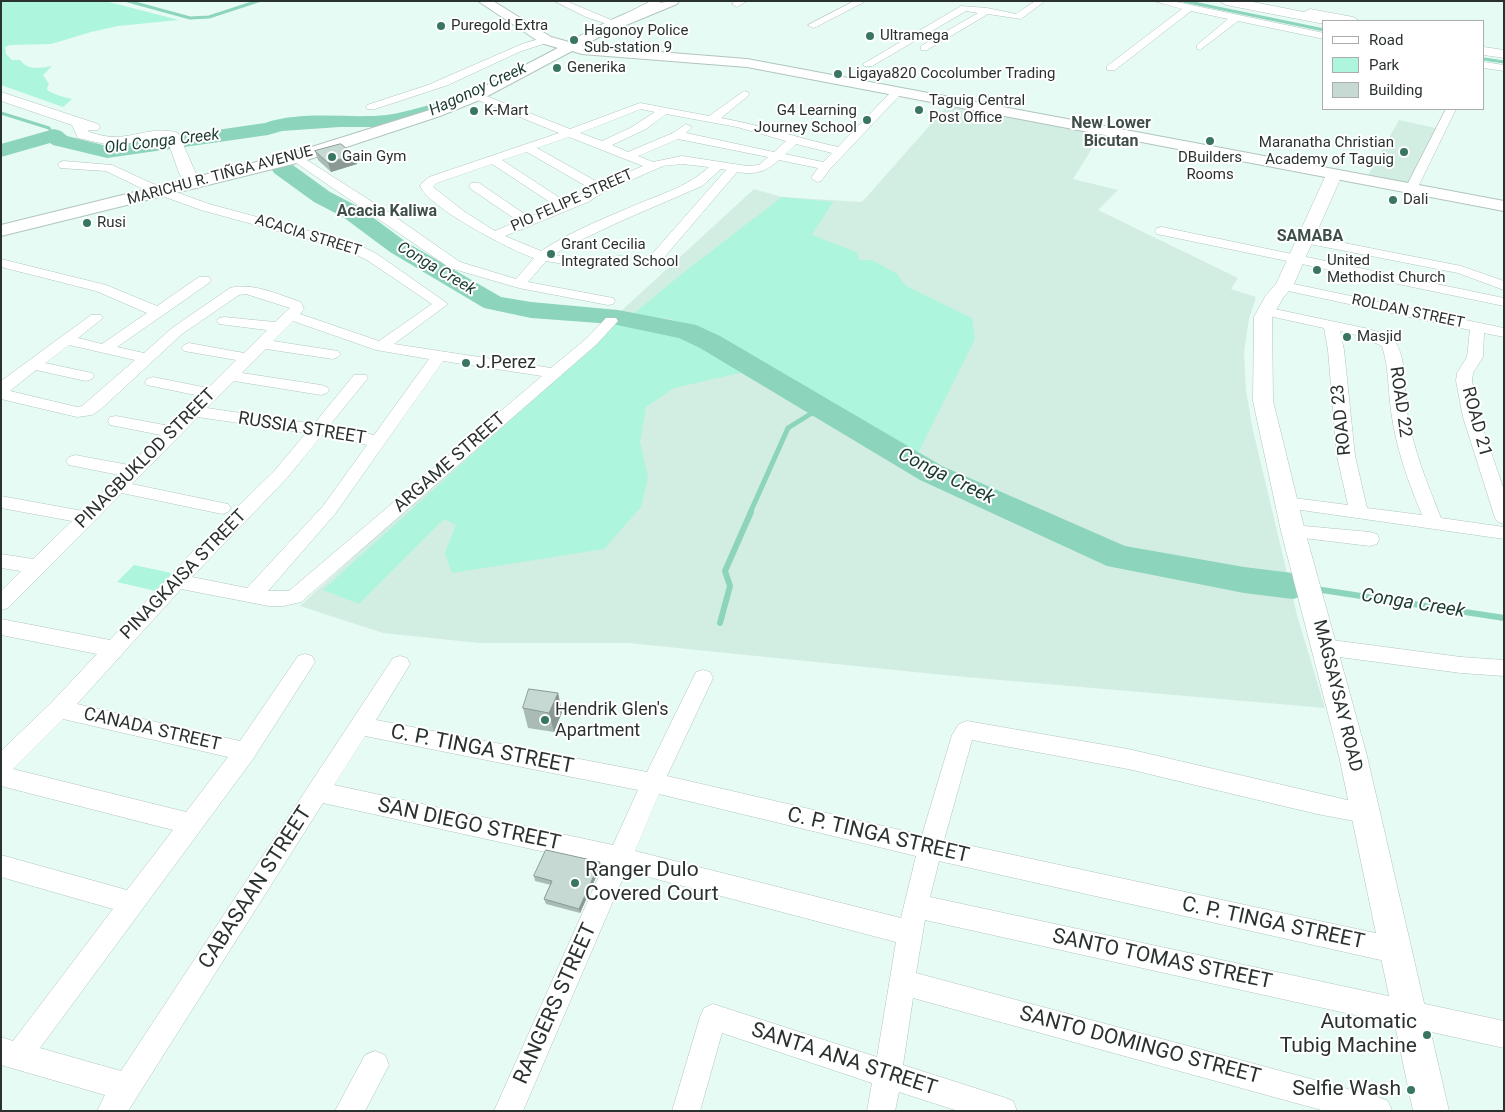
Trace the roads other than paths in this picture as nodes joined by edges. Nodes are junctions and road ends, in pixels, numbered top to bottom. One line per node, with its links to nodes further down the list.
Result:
1 (484, 1): 20 (main road)
2 (558, 1): 15 (street)
3 (659, 1): 15 (street)
4 (673, 1): 15 (main road)
5 (862, 1): 16 (street)
6 (1041, 1): 11 (street)
7 (1158, 1): 10 (street)
8 (1226, 1): 13 (main road)
9 (1252, 1): 14 (main road)
10 (1189, 8): 12 (street); 29 (street)
11 (987, 11): 22 (street); 27 (street)
12 (1235, 18): 18 (street); 21 (street)
13 (1323, 20)
14 (1348, 20)
15 (614, 23): 17 (street); 20 (main road)
16 (813, 25)
17 (589, 32): 20 (main road)
18 (1322, 36)
19 (1485, 45): 23 (main road)
20 (558, 46): 24 (main road); 24 (main road); 34 (main road, MARICHU R. TIÑGA AVENUE); 35 (street)
21 (1200, 47)
22 (924, 48)
23 (1504, 48)
24 (587, 51): 31 (main road)
25 (1485, 51): 26 (main road)
26 (1504, 54)
27 (868, 64)
28 (1485, 65): 30 (street)
29 (1111, 68)
30 (1504, 68)
31 (897, 92): 45 (street); 55 (main road)
32 (744, 94): 39 (street)
33 (1, 96): 57 (street)
34 (477, 96): 40 (street); 48 (main road, MARICHU R. TIÑGA AVENUE)
35 (370, 107)
36 (664, 110): 38 (street); 40 (street); 43 (street)
37 (1450, 110): 60 (street)
38 (699, 117): 39 (street); 41 (street, PIO FELIPE STREET)
39 (712, 119): 42 (street)
40 (569, 133): 43 (street); 44 (street)
41 (677, 135): 46 (street, PIO FELIPE STREET); 47 (street)
42 (794, 140): 45 (street); 47 (street, PIO FELIPE STREET)
43 (601, 146): 46 (street)
44 (527, 147): 49 (street); 59 (street)
45 (840, 151): 53 (street)
46 (627, 156): 52 (street)
47 (776, 156): 53 (street); 54 (street, PIO FELIPE STREET)
48 (295, 158): 57 (main road, MARICHU R. TIÑGA AVENUE); 75 (street)
49 (493, 159): 62 (street); 67 (street)
50 (718, 164): 52 (street, PIO FELIPE STREET); 54 (street, PIO FELIPE STREET); 69 (street)
51 (64, 165): 61 (street)
52 (652, 165): 59 (street, PIO FELIPE STREET)
53 (826, 166): 56 (street)
54 (735, 167): 70 (street)
55 (1334, 175): 60 (main road); 68 (street, MAGSAYSAY ROAD)
56 (817, 178)
57 (193, 185): 61 (main road, MARICHU R. TIÑGA AVENUE)
58 (475, 186): 64 (street)
59 (600, 189): 62 (street, PIO FELIPE STREET)
60 (1410, 189): 63 (main road)
61 (164, 192): 65 (main road, MARICHU R. TIÑGA AVENUE); 91 (street, ACACIA STREET)
62 (564, 206): 64 (street, PIO FELIPE STREET)
63 (1504, 206)
64 (527, 220): 67 (street, PIO FELIPE STREET)
65 (1, 231)
66 (1162, 231): 72 (street)
67 (493, 236): 69 (street)
68 (1304, 239): 72 (street, MAGSAYSAY ROAD); 77 (street)
69 (543, 256): 71 (street); 75 (street)
70 (657, 257)
71 (621, 260)
72 (1296, 260): 76 (street, MAGSAYSAY ROAD); 79 (street)
73 (1, 263): 81 (street)
74 (204, 280): 81 (street)
75 (519, 284): 78 (street)
76 (1284, 286): 80 (street, MAGSAYSAY ROAD); 87 (street, ROLDAN STREET)
77 (1504, 286)
78 (608, 302)
79 (1504, 302)
80 (1265, 311): 86 (street, ROAD 22); 115 (street, MAGSAYSAY ROAD)
81 (157, 312): 93 (street)
82 (96, 318): 89 (street)
83 (224, 321): 85 (street)
84 (611, 321): 99 (street, ARGAME STREET)
85 (286, 322): 90 (street, PINAGBUKLOD STREET); 91 (street); 96 (street)
86 (1331, 325): 117 (street, ROAD 23); 120 (street, ROAD 22)
87 (1477, 327): 88 (street, ROLDAN STREET); 119 (street, ROAD 21)
88 (1504, 333)
89 (66, 340): 93 (street); 98 (street)
90 (263, 344): 94 (street); 97 (street, PINAGBUKLOD STREET)
91 (381, 347): 95 (street)
92 (188, 348): 97 (street)
93 (104, 349): 96 (street)
94 (333, 354)
95 (438, 355): 99 (street); 110 (street)
96 (145, 358): 98 (street)
97 (249, 358): 101 (street, PINAGBUKLOD STREET)
98 (33, 365): 100 (street)
99 (553, 373): 127 (street, ARGAME STREET)
100 (86, 376)
101 (231, 376): 104 (street); 105 (street, PINAGBUKLOD STREET)
102 (360, 378): 108 (street, PINAGKAISA STREET)
103 (153, 382): 105 (street)
104 (321, 390)
105 (212, 394): 106 (street, PINAGBUKLOD STREET)
106 (195, 411): 108 (street, RUSSIA STREET); 109 (street, PINAGBUKLOD STREET)
107 (116, 421): 109 (street)
108 (316, 431): 110 (street, RUSSIA STREET); 126 (street, PINAGKAISA STREET)
109 (174, 432): 112 (street, PINAGBUKLOD STREET)
110 (379, 442): 127 (street)
111 (75, 461): 112 (street)
112 (134, 472): 113 (street, PINAGBUKLOD STREET)
113 (119, 487): 116 (street); 118 (street, PINAGBUKLOD STREET)
114 (1, 502): 118 (street)
115 (1286, 503): 117 (street); 121 (street, MAGSAYSAY ROAD)
116 (222, 508)
117 (1359, 513): 120 (street)
118 (87, 518): 125 (street, PINAGBUKLOD STREET)
119 (1504, 518)
120 (1434, 524): 122 (street)
121 (1293, 531): 123 (street); 130 (street, MAGSAYSAY ROAD)
122 (1504, 533)
123 (1370, 539)
124 (1, 562): 125 (street)
125 (37, 567): 128 (street, PINAGBUKLOD STREET)
126 (177, 581): 127 (street); 131 (street, PINAGKAISA STREET)
127 (253, 595)
128 (1, 603)
129 (1, 627): 131 (street)
130 (1324, 647): 134 (street); 143 (street, MAGSAYSAY ROAD)
131 (113, 649): 136 (street, PINAGKAISA STREET)
132 (305, 662): 138 (street)
133 (400, 664): 137 (street, CABASAAN STREET)
134 (1504, 668)
135 (703, 678): 141 (street, RANGERS STREET)
136 (59, 709): 138 (street, CANADA STREET); 139 (street, PINAGKAISA STREET)
137 (361, 726): 141 (street, C. P. TINGA STREET); 142 (street, CABASAAN STREET)
138 (245, 752): 144 (street)
139 (1, 766)
140 (1, 776): 144 (street)
141 (653, 783): 145 (street, C. P. TINGA STREET); 146 (street, RANGERS STREET)
142 (319, 792): 146 (street, SAN DIEGO STREET); 158 (street, CABASAAN STREET)
143 (1365, 813): 145 (street); 151 (street, MAGSAYSAY ROAD)
144 (191, 824): 148 (street)
145 (930, 848): 149 (street); 151 (street, C. P. TINGA STREET)
146 (621, 858): 150 (street, SAN DIEGO STREET); 161 (street, RANGERS STREET)
147 (1, 866): 148 (street)
148 (132, 903): 155 (street)
149 (916, 906): 150 (street); 153 (street, SANTO TOMAS STREET)
150 (910, 933): 152 (street)
151 (1394, 950): 153 (street, MAGSAYSAY ROAD)
152 (903, 982): 157 (street); 165 (street, SANTO DOMINGO STREET)
153 (1408, 1013): 154 (street, SANTO TOMAS STREET); 166 (street, MAGSAYSAY ROAD)
154 (1504, 1035)
155 (10, 1054): 158 (street)
156 (376, 1065): 160 (street)
157 (889, 1075): 162 (street, SANTA ANA STREET); 163 (street); 164 (street, SANTA ANA STREET)
158 (127, 1087): 159 (street, CABASAAN STREET)
159 (111, 1111)
160 (350, 1111)
161 (508, 1111)
162 (686, 1111)
163 (881, 1111)
164 (1003, 1111)
165 (1378, 1111)
166 (1432, 1111)

